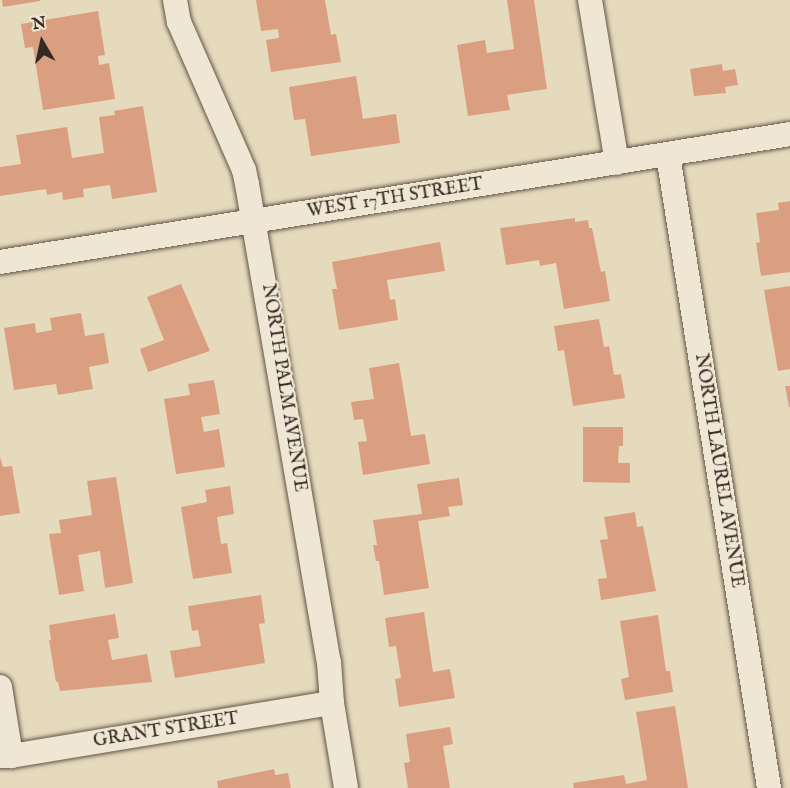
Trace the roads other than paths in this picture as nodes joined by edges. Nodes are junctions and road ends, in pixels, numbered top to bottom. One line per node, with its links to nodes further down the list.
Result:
1 (176, 0): 6 (street, NORTH PALM AVENUE)
2 (590, 0): 5 (street)
3 (790, 134): 4 (street, WEST 17TH STREET)
4 (668, 155): 5 (street, WEST 17TH STREET); 12 (street, NORTH LAUREL AVENUE)
5 (617, 163): 6 (street, WEST 17TH STREET)
6 (255, 221): 7 (street, WEST 17TH STREET); 9 (street, NORTH PALM AVENUE)
7 (0, 262)
8 (0, 687): 10 (street)
9 (332, 703): 10 (street, GRANT STREET); 11 (street, NORTH PALM AVENUE)
10 (6, 756)
11 (346, 788)
12 (769, 788)

